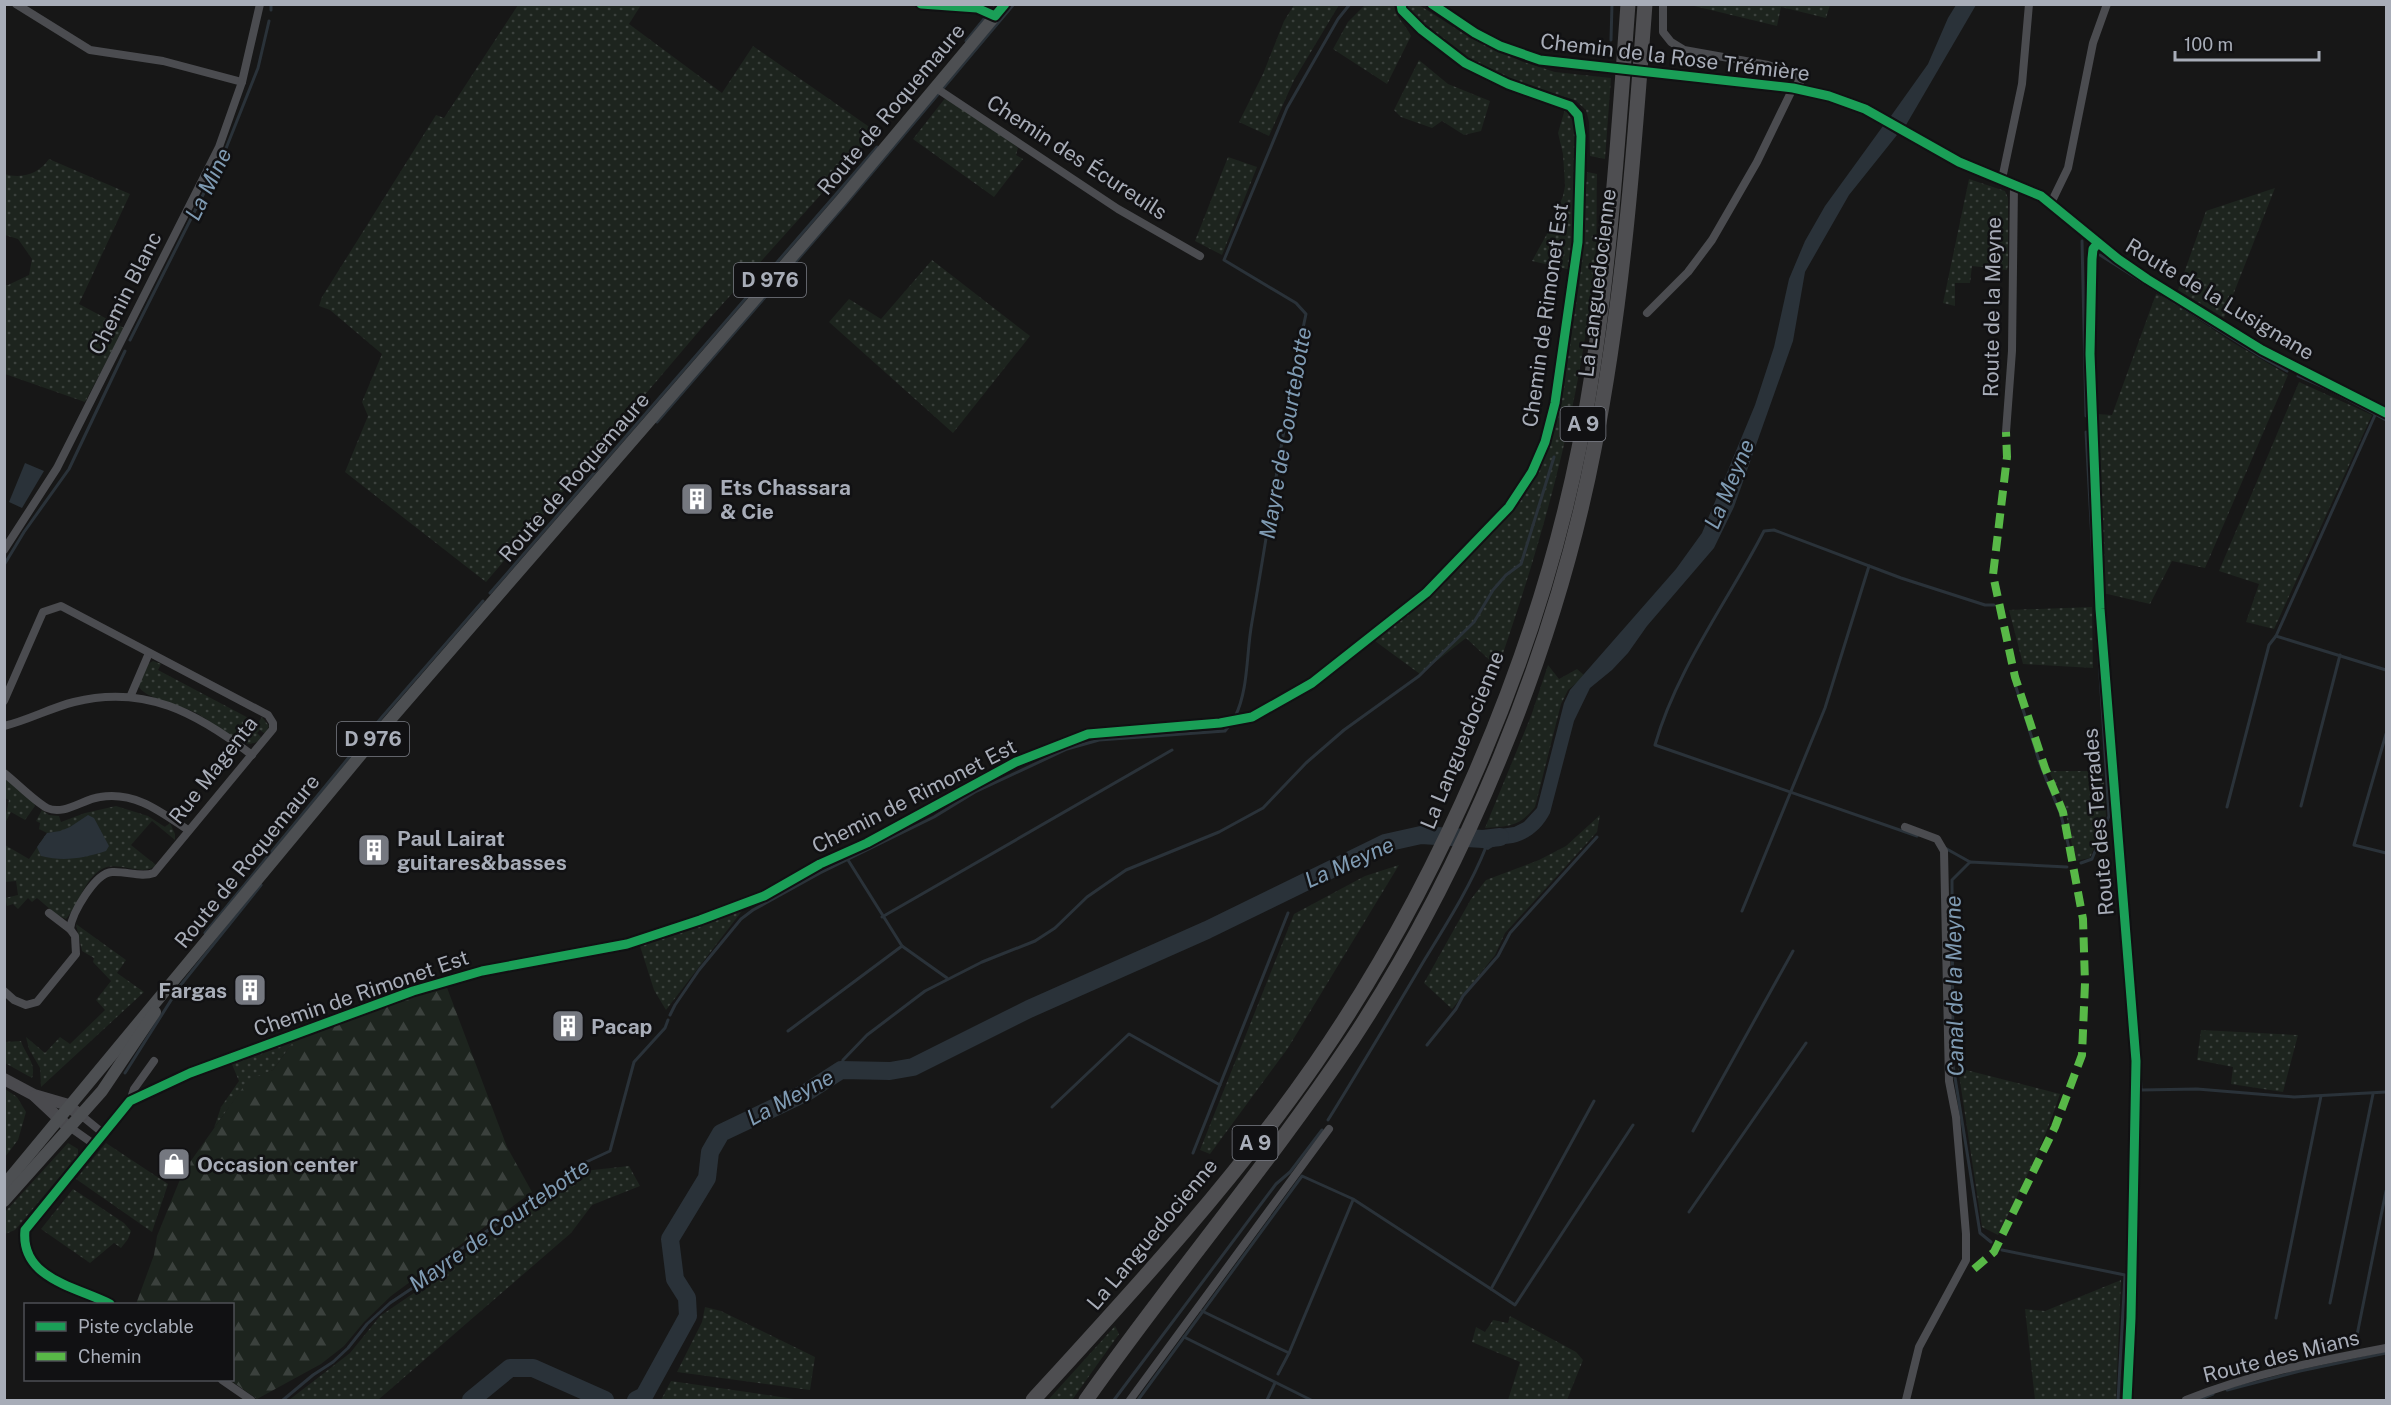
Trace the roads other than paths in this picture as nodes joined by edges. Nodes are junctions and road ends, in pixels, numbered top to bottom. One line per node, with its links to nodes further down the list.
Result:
1 (16, 4): 13 (street)
2 (260, 4): 13 (street, Chemin Blanc)
3 (921, 4): 12 (street)
4 (1005, 4): 12 (main road, Route de Roquemaure / D 976)
5 (1401, 4): 41 (street, Chemin de Rimonet Est)
6 (1432, 4): 15 (street, Chemin de la Rose Trémière)
7 (1628, 4): 55 (highway, La Languedocienne / A 9)
8 (1645, 4): 56 (highway, La Languedocienne / A 9)
9 (1663, 4): 16 (street)
10 (2029, 4): 17 (street)
11 (2107, 4): 19 (street)
12 (995, 16): 14 (main road, Route de Roquemaure / D 976)
13 (242, 82): 25 (street, Chemin Blanc)
14 (936, 88): 21 (street, Chemin des Écureuils); 36 (main road, Route de Roquemaure / D 976)
15 (1793, 88): 16 (street, Chemin de la Rose Trémière); 22 (street)
16 (1802, 89): 17 (street, Chemin de la Rose Trémière)
17 (2002, 179): 18 (street, Chemin de la Rose Trémière)
18 (2014, 184): 19 (street, Route de la Lusignane); 24 (street, Route de la Meyne)
19 (2051, 203): 20 (street, Route de la Lusignane)
20 (2098, 243): 23 (street, Route de la Lusignane); 59 (street, Route des Terrades)
21 (1200, 256)
22 (1647, 314)
23 (2386, 413)
24 (2006, 432)
25 (4, 550)
26 (149, 653): 27 (street); 28 (street, Rue Magenta); 30 (street, Rue Magenta)
27 (131, 695): 29 (street); 30 (street)
28 (4, 701)
29 (4, 726)
30 (252, 755): 33 (street, Rue Magenta)
31 (4, 773): 33 (street)
32 (1905, 827): 58 (street)
33 (188, 830): 35 (street, Rue Magenta)
34 (49, 913): 35 (street)
35 (70, 929): 37 (street)
36 (177, 978): 42 (main road, Route de Roquemaure / D 976); 43 (main road, Route de Roquemaure / D 976)
37 (4, 991)
38 (154, 1061): 41 (street)
39 (4, 1079): 40 (street)
40 (34, 1095): 42 (street); 44 (street)
41 (130, 1101): 47 (street, Chemin de Rimonet Est)
42 (69, 1106): 43 (street); 44 (main road, Route de Roquemaure / D 976)
43 (82, 1116): 45 (main road, Route de Roquemaure / D 976); 47 (street)
44 (59, 1119): 45 (street); 49 (main road, Route de Roquemaure / D 976)
45 (71, 1128): 48 (street); 50 (main road, Route de Roquemaure / D 976)
46 (1329, 1129): 57 (street)
47 (104, 1134): 48 (street, Chemin de Rimonet Est)
48 (95, 1145): 51 (street, Chemin de Rimonet Est)
49 (4, 1185)
50 (4, 1201)
51 (105, 1303)
52 (2386, 1348): 60 (street, Route des Mians)
53 (223, 1381): 54 (street)
54 (251, 1401)
55 (1033, 1401)
56 (1086, 1401)
57 (1130, 1401)
58 (1906, 1401)
59 (2127, 1401)
60 (2186, 1401)

